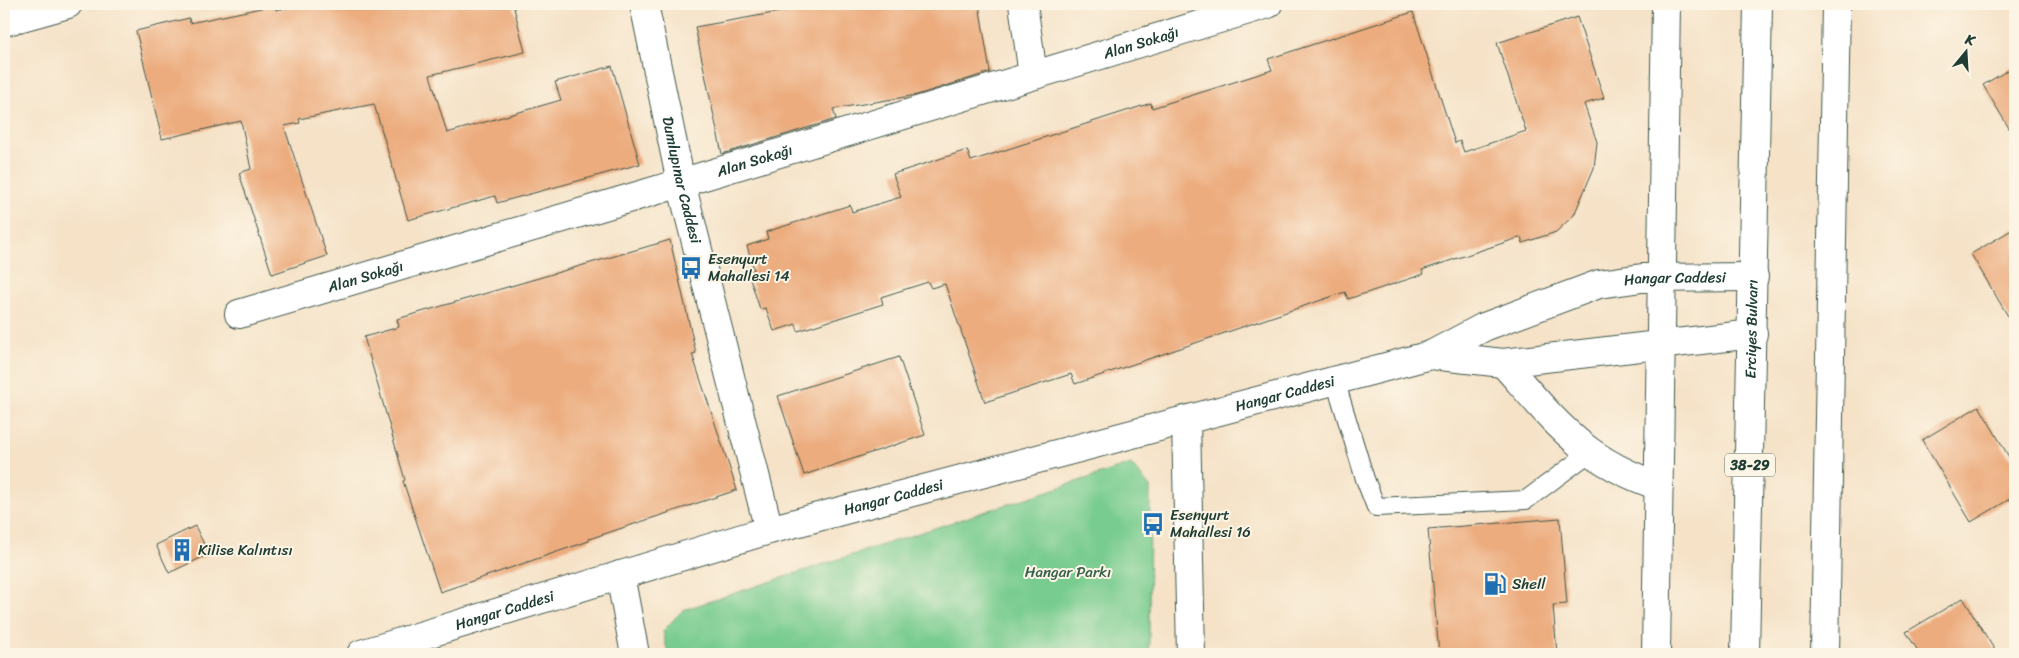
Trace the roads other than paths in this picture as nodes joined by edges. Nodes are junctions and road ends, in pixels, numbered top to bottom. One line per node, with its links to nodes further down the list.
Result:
1 (68, 4): 8 (main road)
2 (644, 4): 10 (main road, Dumlupınar Caddesi)
3 (1022, 4): 9 (main road)
4 (1268, 4): 9 (main road, Alan Sokağı)
5 (1666, 4): 12 (main road)
6 (1758, 4): 11 (main road, Erciyes Bulvarı / 38-29)
7 (1836, 4): 29 (main road)
8 (4, 22)
9 (1033, 75): 10 (main road, Alan Sokağı)
10 (681, 183): 13 (main road, Alan Sokağı); 22 (main road, Dumlupınar Caddesi)
11 (1754, 276): 12 (main road, Hangar Caddesi); 14 (main road, Erciyes Bulvarı / 38-29)
12 (1661, 278): 15 (main road); 16 (main road, Hangar Caddesi)
13 (239, 314)
14 (1753, 334): 15 (main road, Hangar Caddesi); 28 (main road, Erciyes Bulvarı / 38-29)
15 (1661, 344): 17 (main road, Hangar Caddesi); 21 (main road)
16 (1431, 355): 17 (main road, Hangar Caddesi); 18 (main road, Hangar Caddesi)
17 (1503, 363): 20 (main road)
18 (1335, 380): 19 (main road, Hangar Caddesi); 20 (lane)
19 (1186, 420): 22 (main road, Hangar Caddesi); 26 (main road)
20 (1589, 453): 21 (main road)
21 (1658, 486): 27 (main road)
22 (769, 530): 23 (main road, Hangar Caddesi)
23 (620, 575): 24 (main road, Hangar Caddesi); 25 (main road)
24 (360, 654)
25 (635, 654)
26 (1192, 654)
27 (1656, 654)
28 (1745, 654)
29 (1825, 654)

